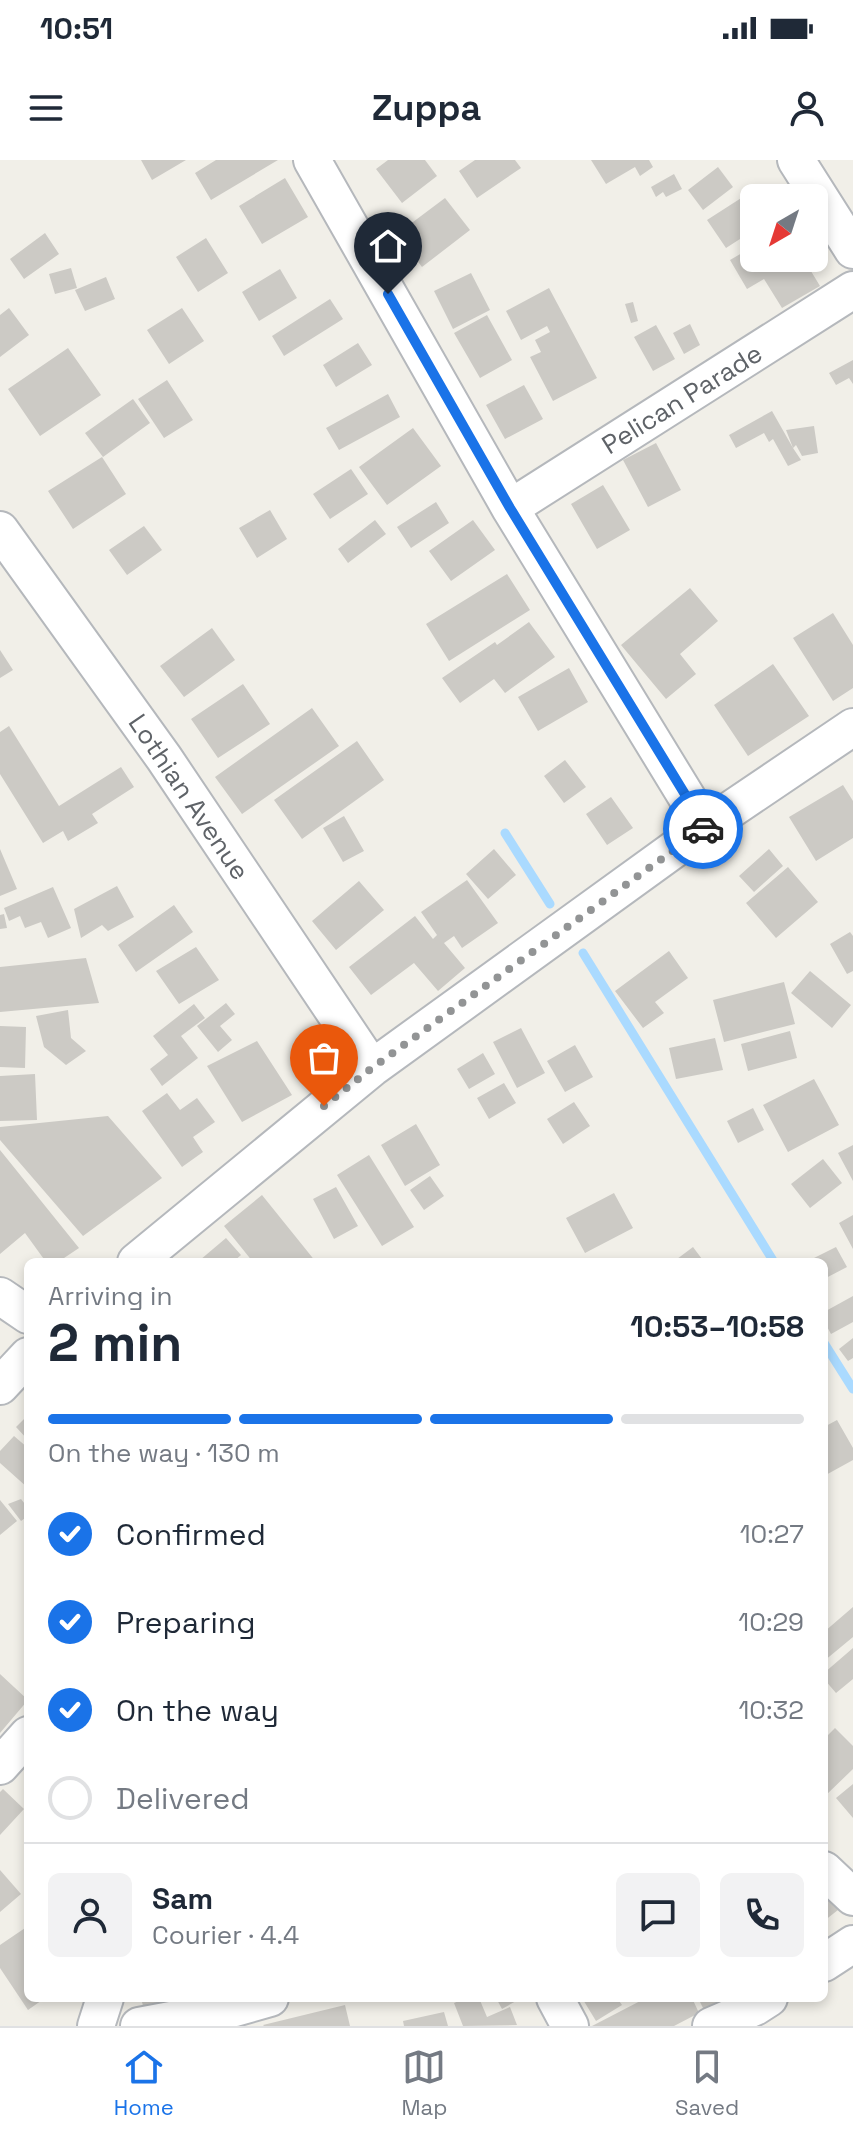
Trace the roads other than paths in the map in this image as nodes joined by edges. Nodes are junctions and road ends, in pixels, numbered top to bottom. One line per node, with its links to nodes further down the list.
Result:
1 (312, 160): 5 (street)
2 (796, 160): 3 (street)
3 (853, 250)
4 (853, 290): 5 (street, Pelican Parade)
5 (510, 508): 8 (street)
6 (0, 530): 9 (street, Lothian Avenue)
7 (853, 727): 8 (street)
8 (705, 827): 9 (street)
9 (372, 1068): 10 (street)
10 (141, 1258)
11 (0, 1296): 12 (street)
12 (24, 1312)
13 (24, 1360): 14 (street)
14 (0, 1386)
15 (24, 1739): 16 (street)
16 (0, 1766)
17 (828, 1874): 18 (street)
18 (853, 1897)
19 (853, 1944): 20 (street)
20 (828, 1960)
21 (104, 2002): 25 (street)
22 (256, 2002): 26 (street)
23 (557, 2002): 27 (street)
24 (761, 2002): 28 (street)
25 (96, 2026)
26 (139, 2026)
27 (570, 2026)
28 (711, 2026)

